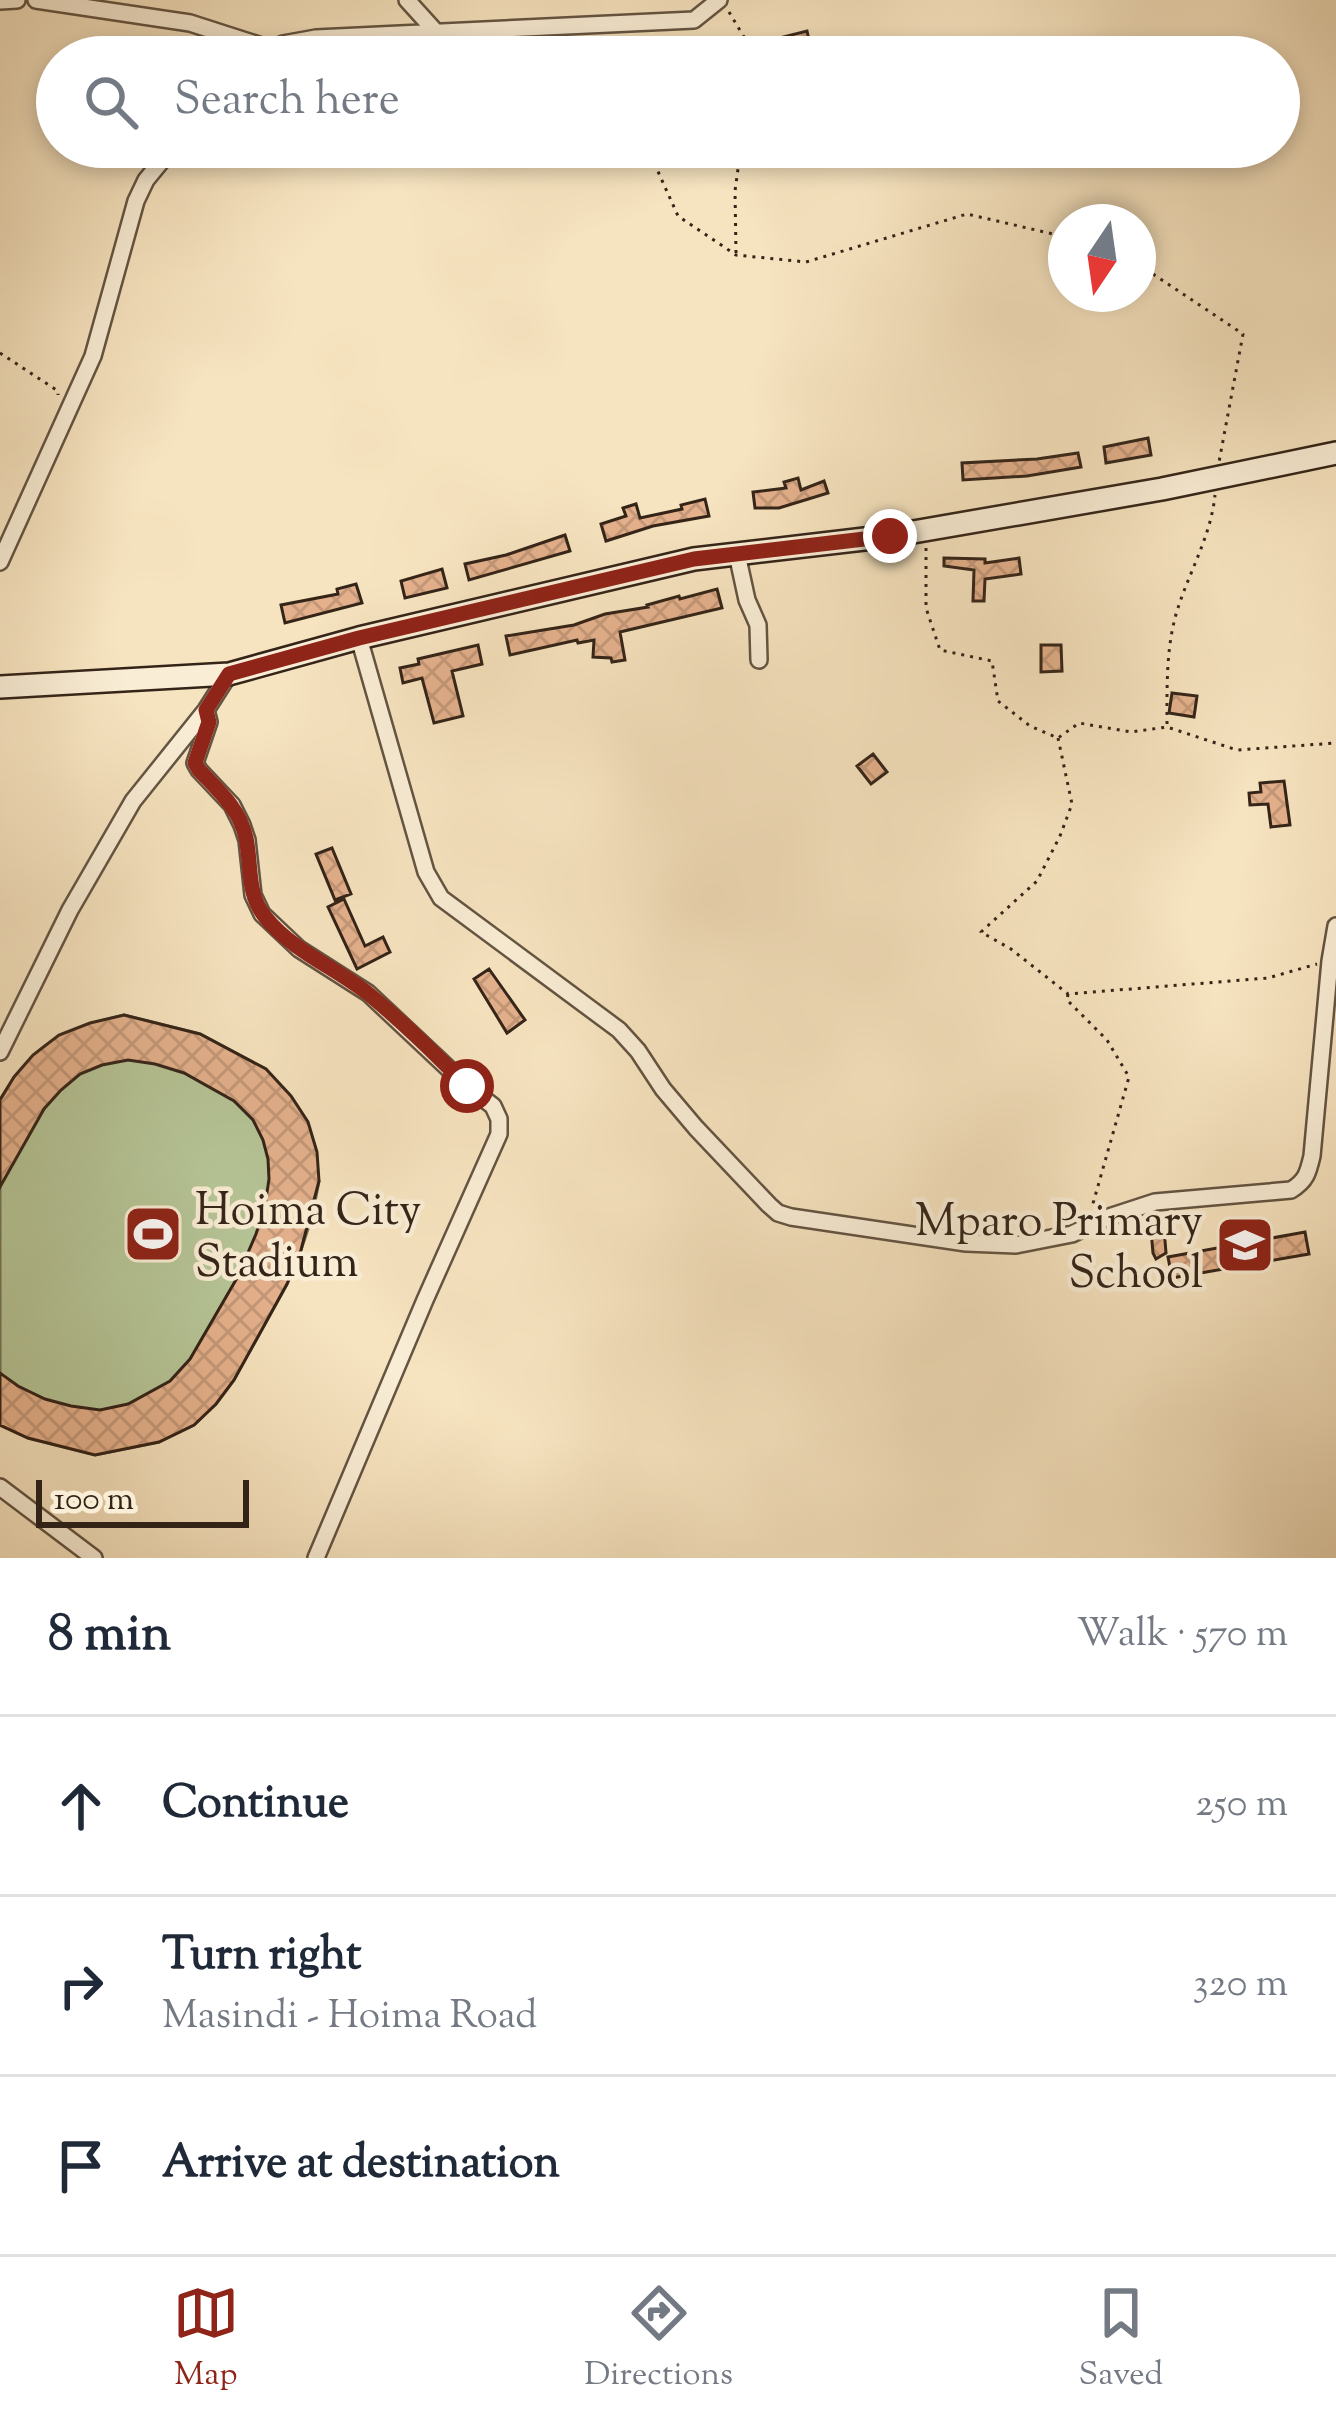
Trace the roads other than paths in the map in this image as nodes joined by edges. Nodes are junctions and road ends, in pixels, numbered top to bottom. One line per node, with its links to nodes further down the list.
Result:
1 (17, 0): 5 (street)
2 (36, 0): 7 (street)
3 (407, 0): 6 (street)
4 (721, 0): 6 (street)
5 (0, 1)
6 (436, 32): 8 (street)
7 (224, 36)
8 (356, 36)
9 (156, 168): 12 (street)
10 (1336, 453): 11 (main road)
11 (737, 554): 13 (main road); 14 (street)
12 (0, 562)
13 (359, 638): 15 (main road); 18 (street)
14 (759, 660)
15 (229, 674): 16 (main road); 17 (street)
16 (0, 687)
17 (206, 710): 19 (street); 22 (street)
18 (1336, 926)
19 (0, 1052)
20 (0, 1487): 21 (street)
21 (94, 1558)
22 (316, 1558)

